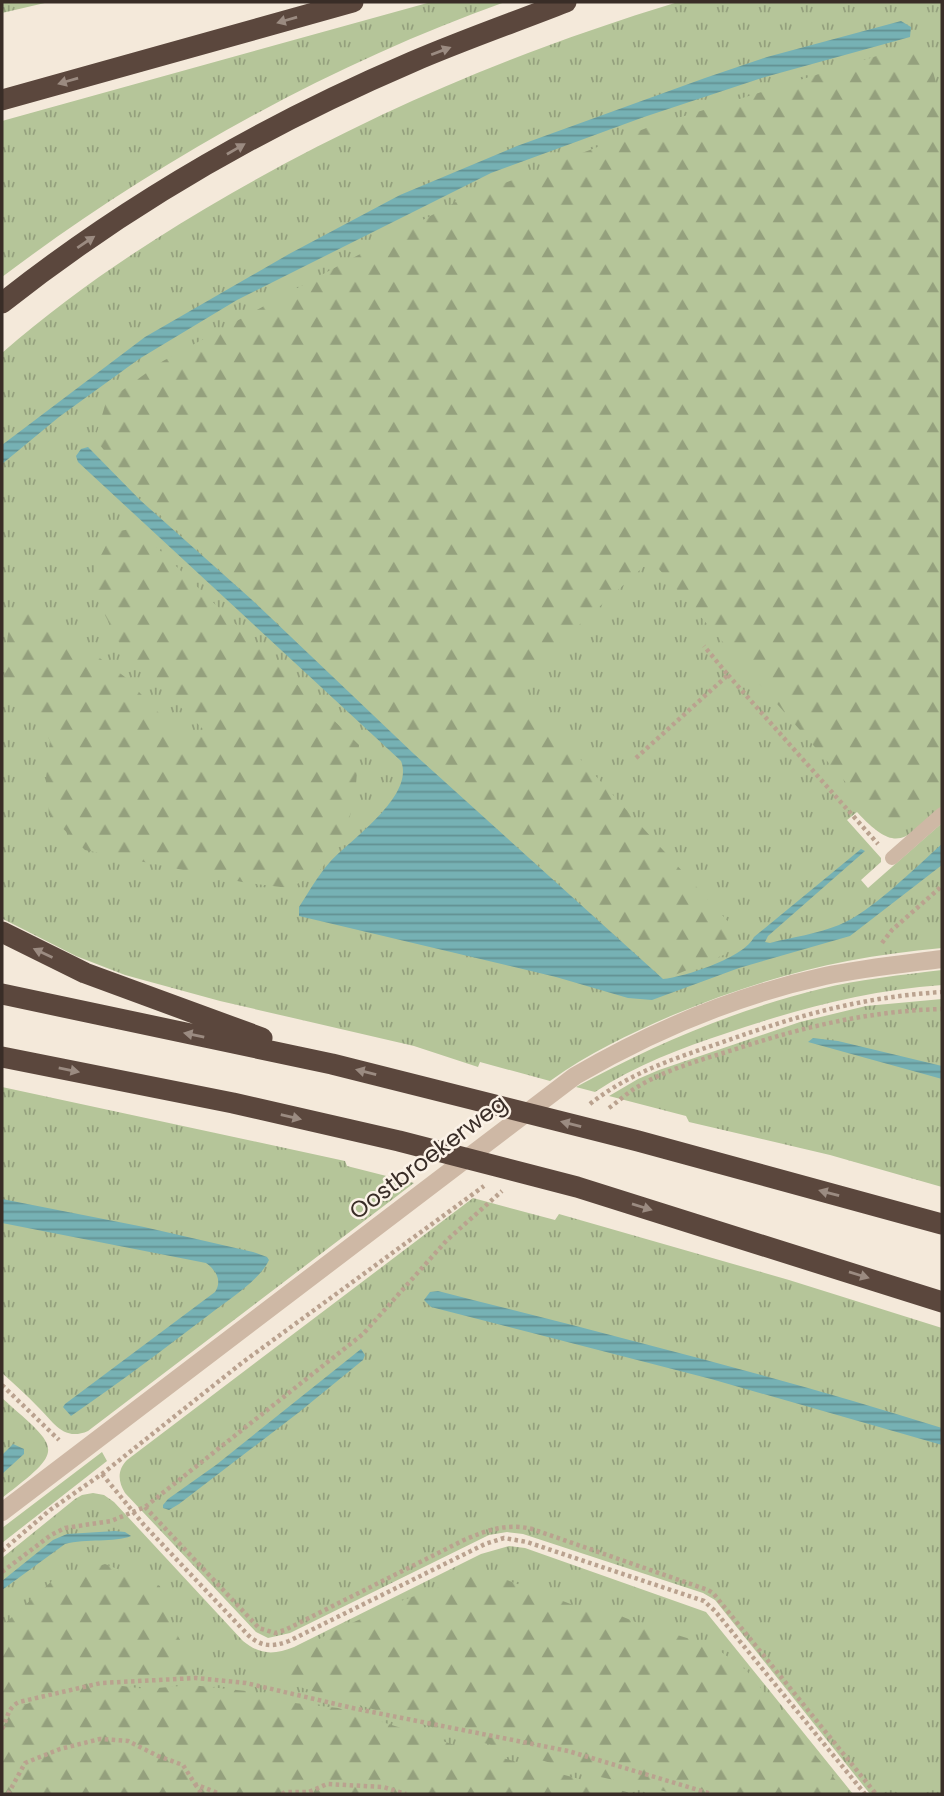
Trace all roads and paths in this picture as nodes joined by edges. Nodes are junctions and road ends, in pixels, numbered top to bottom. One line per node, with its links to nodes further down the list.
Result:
1 (353, 2): 3 (highway, one-way to 3)
2 (566, 2): 4 (highway, one-way to 2)
3 (2, 100)
4 (29, 281): 5 (highway); 6 (highway)
5 (2, 303)
6 (2, 314)
7 (704, 646): 8 (path)
8 (728, 675): 9 (path); 11 (path)
9 (636, 758)
10 (942, 814): 11 (lane)
11 (892, 858)
12 (942, 886): 15 (path)
13 (2, 932): 19 (highway, one-way to 13)
14 (942, 959): 15 (street, Oostbroekerweg)
15 (863, 969): 25 (street, Oostbroekerweg)
16 (2, 995): 19 (highway, one-way to 16)
17 (942, 1009): 20 (path)
18 (2, 1057): 23 (highway, one-way to 23)
19 (332, 1064): 22 (highway, one-way to 19)
20 (603, 1112)
21 (506, 1187): 26 (path)
22 (942, 1224)
23 (942, 1302)
24 (2, 1385): 25 (path)
25 (75, 1456): 28 (street, Oostbroekerweg)
26 (145, 1507): 27 (path); 40 (path)
27 (133, 1511): 29 (path); 30 (path); 39 (path)
28 (2, 1512)
29 (2, 1551)
30 (2, 1572)
31 (2, 1729): 38 (path)
32 (195, 1784): 33 (path); 34 (path); 35 (path)
33 (8, 1794)
34 (202, 1794)
35 (220, 1794)
36 (282, 1794): 37 (path)
37 (406, 1794)
38 (712, 1794)
39 (865, 1794)
40 (876, 1794)

